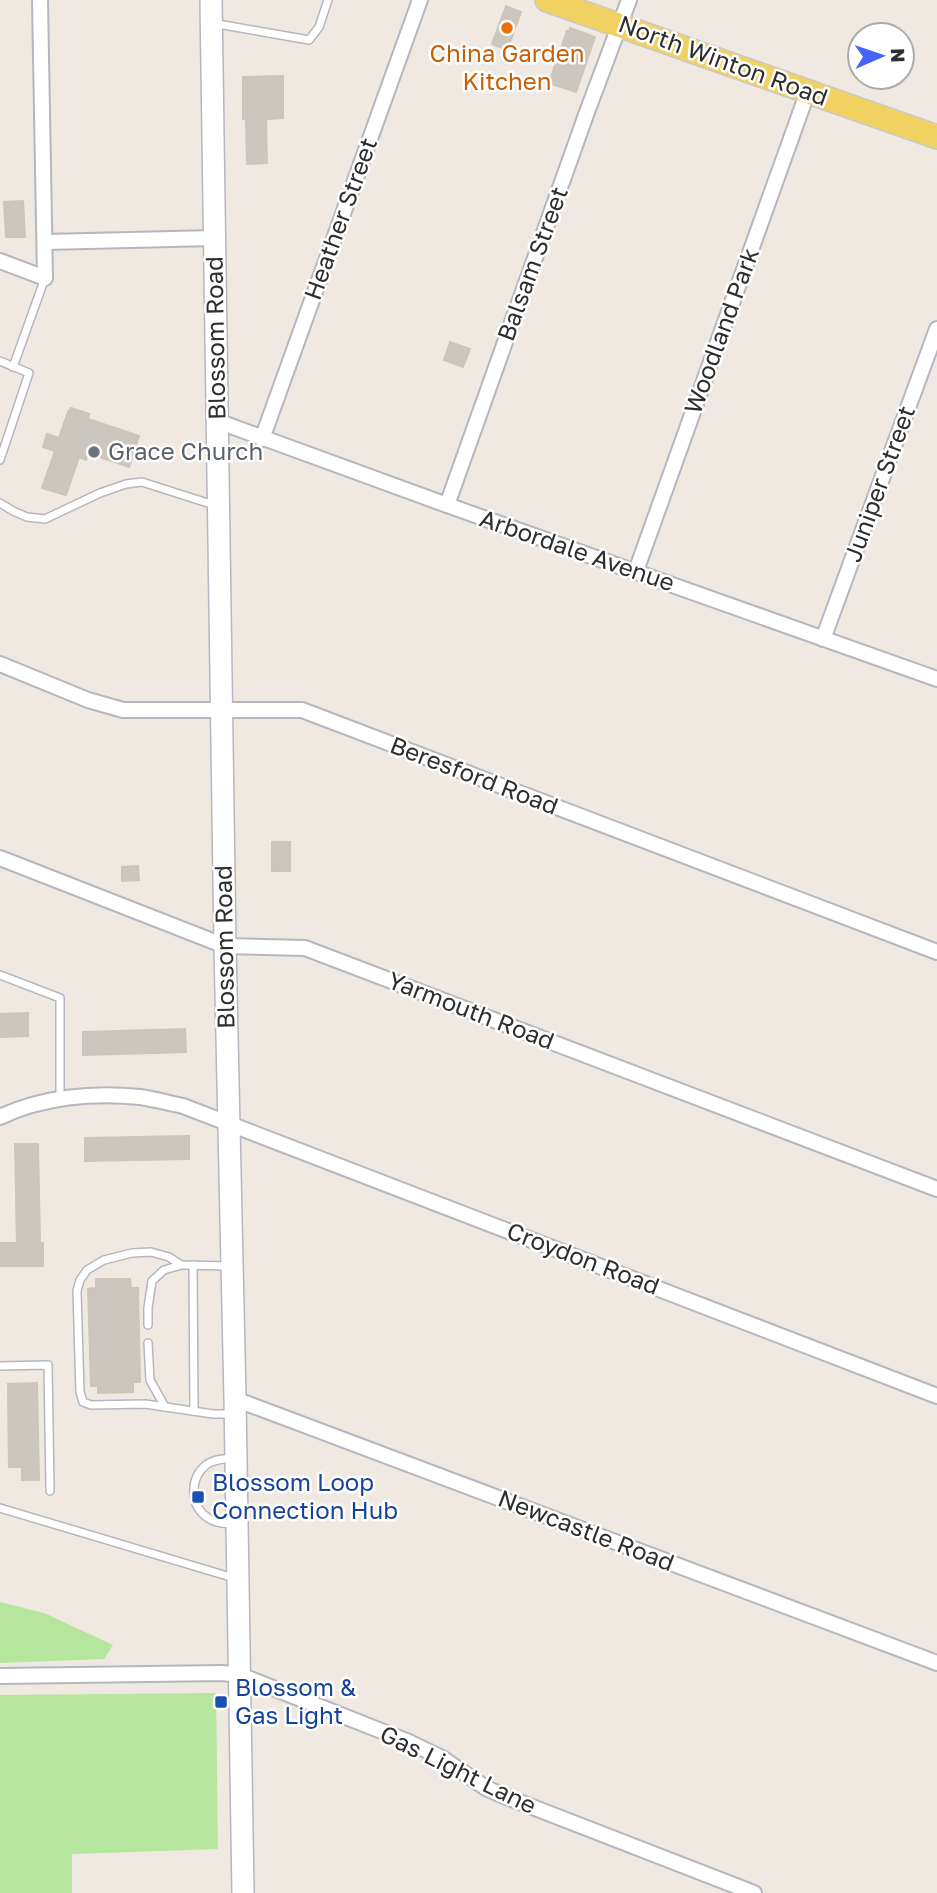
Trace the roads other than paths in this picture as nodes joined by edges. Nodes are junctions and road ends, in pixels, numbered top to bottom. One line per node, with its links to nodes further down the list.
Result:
1 (40, 0): 13 (street)
2 (211, 0): 8 (street, Blossom Road)
3 (328, 0): 8 (lane)
4 (420, 0): 21 (street, Heather Street)
5 (547, 0): 7 (main road, North Winton Road)
6 (629, 0): 9 (street, Balsam Street)
7 (582, 5): 9 (main road, North Winton Road)
8 (211, 23): 12 (street, Blossom Road)
9 (619, 24): 10 (main road, North Winton Road); 24 (street, Balsam Street)
10 (808, 92): 11 (main road, North Winton Road); 26 (street, Woodland Park)
11 (937, 137)
12 (214, 238): 13 (street); 20 (street, Blossom Road)
13 (45, 242): 15 (street)
14 (0, 261): 15 (street)
15 (45, 278): 19 (lane)
16 (937, 329): 17 (street, Juniper Street)
17 (933, 350): 27 (street, Juniper Street)
18 (0, 361): 19 (lane)
19 (13, 367): 22 (lane)
20 (217, 421): 21 (street, Arbordale Avenue); 25 (street, Blossom Road)
21 (262, 439): 24 (street, Arbordale Avenue)
22 (0, 460)
23 (0, 503): 25 (lane)
24 (447, 505): 26 (street, Arbordale Avenue)
25 (218, 506): 30 (street, Blossom Road)
26 (636, 571): 27 (street, Arbordale Avenue)
27 (823, 639): 29 (street, Arbordale Avenue)
28 (0, 664): 30 (street, Beresford Road)
29 (937, 679)
30 (222, 711): 32 (street, Blossom Road); 33 (street, Beresford Road)
31 (0, 858): 32 (street, Yarmouth Road)
32 (225, 946): 37 (street, Blossom Road); 38 (street, Yarmouth Road)
33 (937, 952)
34 (0, 975): 35 (lane)
35 (60, 1100): 36 (street, Croydon Road); 37 (street, Croydon Road)
36 (0, 1117)
37 (228, 1123): 41 (street, Blossom Road); 45 (street, Croydon Road)
38 (937, 1189)
39 (181, 1265): 40 (lane); 42 (lane); 46 (lane)
40 (192, 1265): 41 (lane); 48 (lane)
41 (232, 1266): 47 (street, Blossom Road)
42 (148, 1325)
43 (148, 1343): 46 (lane)
44 (0, 1366): 50 (lane)
45 (937, 1396)
46 (165, 1407): 48 (lane)
47 (236, 1407): 48 (lane); 49 (street, Blossom Road); 54 (street, Newcastle Road)
48 (194, 1411)
49 (236, 1458): 52 (street, Blossom Road); 52 (lane)
50 (50, 1491)
51 (0, 1508): 53 (lane)
52 (238, 1525): 53 (street, Blossom Road)
53 (238, 1579): 55 (street, Blossom Road)
54 (937, 1662)
55 (240, 1675): 56 (street, Gas Light Lane); 57 (street, Blossom Road); 58 (street, Gas Light Lane)
56 (0, 1676)
57 (243, 1893)
58 (754, 1893)

